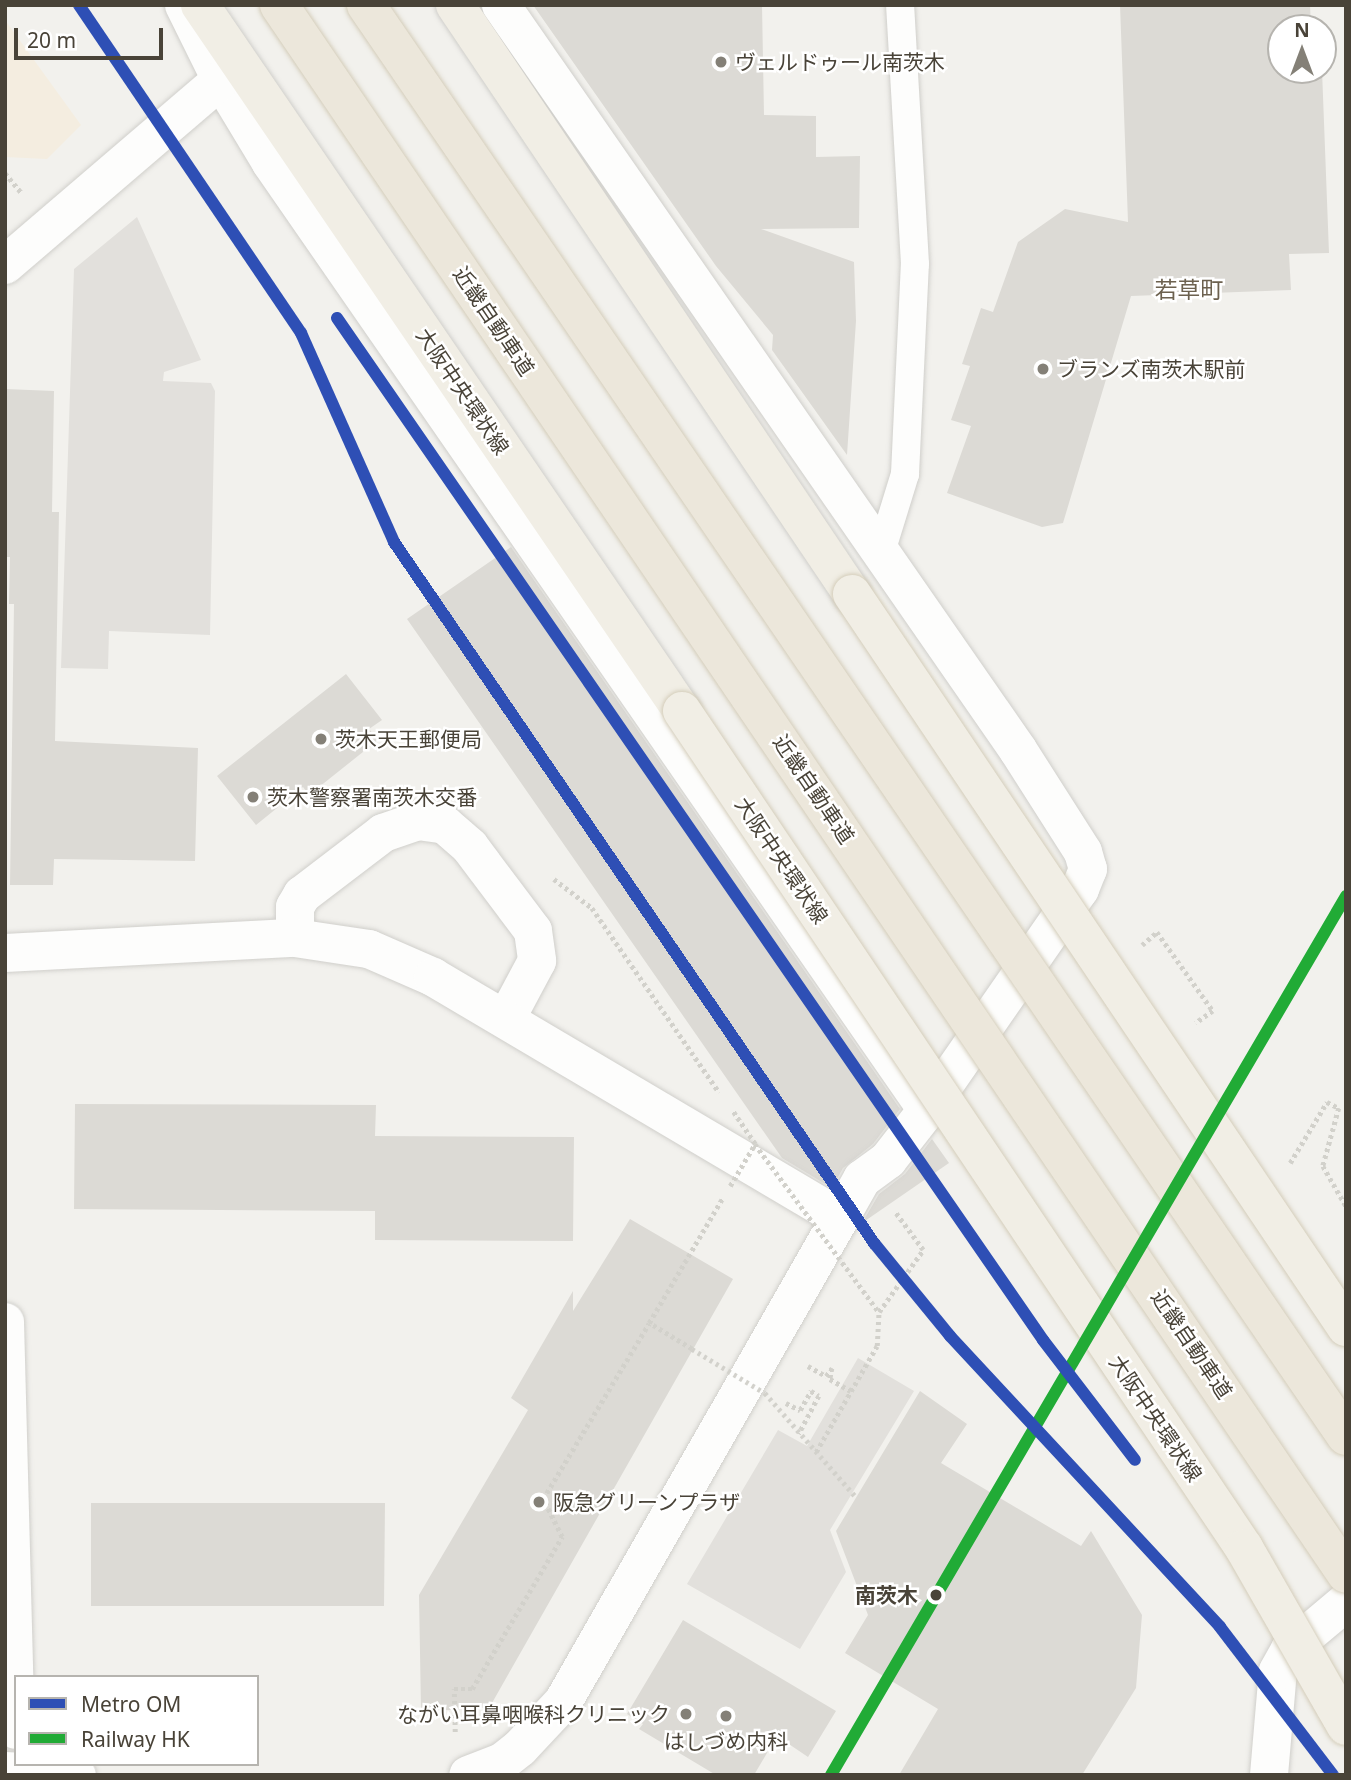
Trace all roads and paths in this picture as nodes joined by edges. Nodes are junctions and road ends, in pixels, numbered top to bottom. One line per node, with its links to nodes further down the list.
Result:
1 (184, 5): 8 (street)
2 (200, 5): 40 (main road, 大阪中央環状線, bridge)
3 (279, 5): 36 (highway, 近畿自動車道, bridge)
4 (366, 5): 33 (highway, bridge)
5 (455, 5): 28 (main road, bridge)
6 (501, 5): 12 (street)
7 (900, 5): 12 (lane)
8 (221, 80): 11 (street); 19 (street)
9 (5, 173): 10 (path)
10 (29, 202)
11 (5, 265)
12 (881, 552): 19 (street)
13 (550, 877): 20 (path, bridge)
14 (295, 938): 16 (street); 18 (street); 18 (street)
15 (1142, 945): 17 (path)
16 (5, 953)
17 (1213, 1011)
18 (506, 1019): 24 (street)
19 (927, 1110): 24 (street)
20 (755, 1144): 25 (path, bridge); 27 (path, bridge)
21 (1282, 1175): 23 (path)
22 (889, 1204): 25 (path)
23 (1346, 1206)
24 (841, 1217): 43 (street)
25 (878, 1312): 30 (path)
26 (5, 1322): 38 (street)
27 (649, 1323): 32 (path, bridge); 39 (path)
28 (1346, 1327)
29 (807, 1366): 30 (path)
30 (851, 1391): 34 (path)
31 (780, 1400): 32 (path)
32 (799, 1433): 34 (path, bridge)
33 (1346, 1436)
34 (816, 1452): 35 (path, bridge)
35 (856, 1497)
36 (1346, 1574)
37 (1346, 1602): 44 (street)
38 (15, 1675)
39 (455, 1711)
40 (1346, 1726)
41 (19, 1770): 42 (street)
42 (77, 1775)
43 (468, 1775)
44 (1269, 1775)

